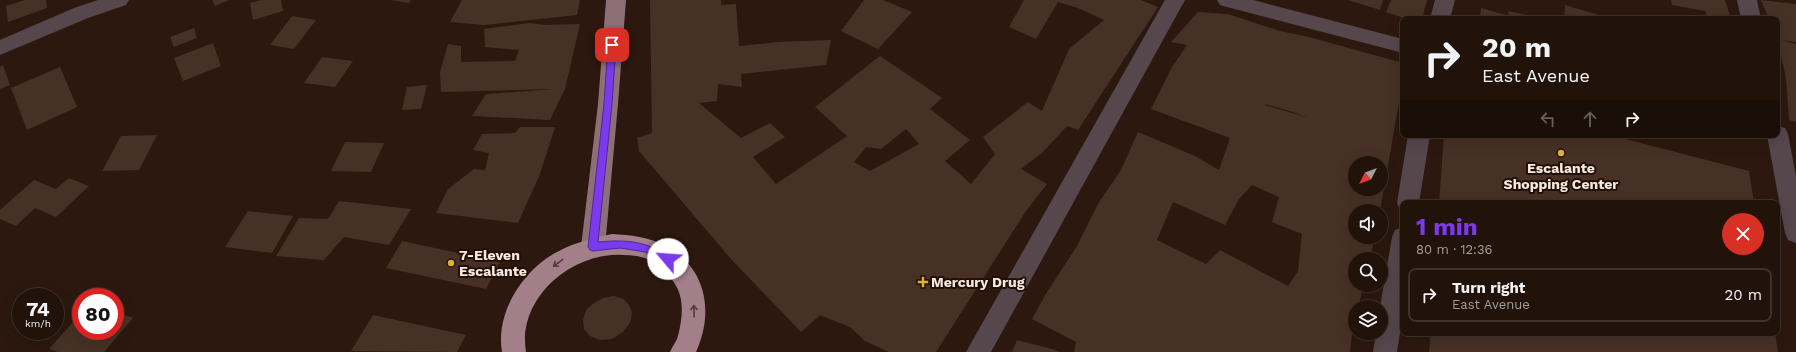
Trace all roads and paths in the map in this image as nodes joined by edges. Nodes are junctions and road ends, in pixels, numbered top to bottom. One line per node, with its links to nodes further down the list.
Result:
1 (119, 0): 10 (street)
2 (616, 0): 17 (main road)
3 (1175, 0): 21 (street)
4 (1227, 0): 9 (street)
5 (1445, 0): 7 (street)
6 (1747, 0): 8 (street)
7 (1441, 16)
8 (1750, 16)
9 (1400, 45)
10 (0, 48)
11 (1780, 136): 14 (street)
12 (1419, 138): 15 (street)
13 (1778, 138): 16 (street)
14 (1796, 140)
15 (1408, 200)
16 (1796, 233)
17 (593, 247): 19 (highway, one-way to 17); 20 (highway, one-way to 20)
18 (1400, 256): 22 (street)
19 (687, 351)
20 (514, 352)
21 (978, 352)
22 (1385, 352)

